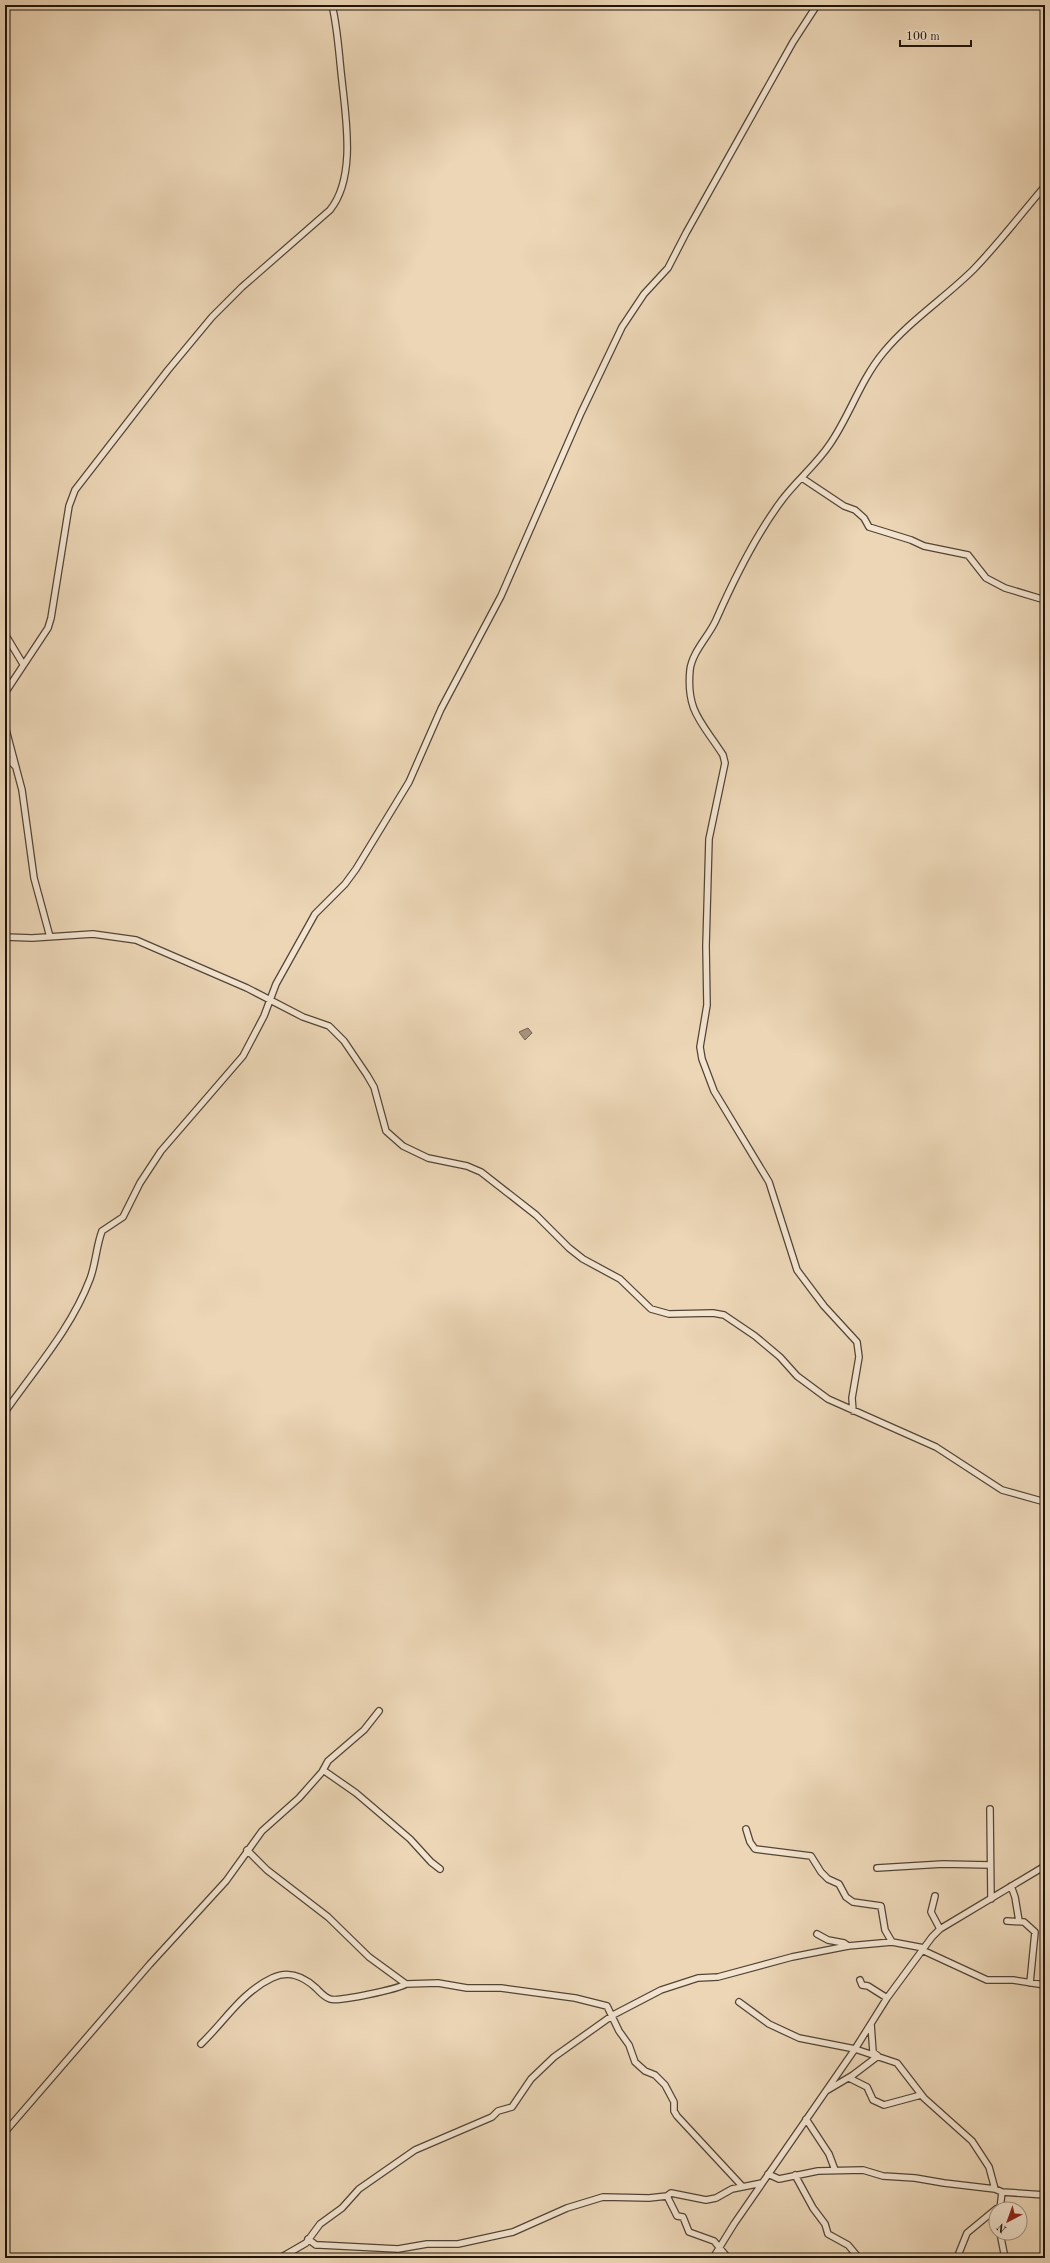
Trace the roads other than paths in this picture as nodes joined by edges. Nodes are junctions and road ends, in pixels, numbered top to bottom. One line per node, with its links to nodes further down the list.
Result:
1 (332, 5): 7 (street)
2 (817, 5): 14 (street)
3 (1045, 186): 4 (street)
4 (802, 478): 5 (street); 16 (street)
5 (1045, 600)
6 (5, 634): 7 (street)
7 (23, 664): 8 (street)
8 (5, 693)
9 (5, 726): 11 (street)
10 (5, 756): 11 (street)
11 (15, 766): 13 (street)
12 (5, 937): 13 (street)
13 (50, 937): 14 (street)
14 (269, 1000): 15 (street); 16 (street)
15 (5, 1412)
16 (853, 1412): 17 (street)
17 (1045, 1502)
18 (379, 1711): 19 (street)
19 (323, 1770): 22 (street); 26 (street)
20 (990, 1809): 23 (street)
21 (746, 1829): 34 (street)
22 (247, 1850): 39 (street); 52 (street)
23 (990, 1865): 25 (street); 29 (street)
24 (1045, 1866): 27 (street)
25 (877, 1868)
26 (440, 1869)
27 (1011, 1886): 29 (street); 31 (street)
28 (935, 1896): 32 (street)
29 (991, 1899): 32 (street)
30 (1007, 1921): 31 (street)
31 (1019, 1921): 38 (street)
32 (940, 1929): 36 (street)
33 (817, 1934): 35 (street)
34 (892, 1942): 35 (street); 36 (street)
35 (848, 1946): 43 (street)
36 (923, 1949): 38 (street); 41 (street)
37 (860, 1980): 41 (street)
38 (1030, 1983): 40 (street)
39 (406, 1984): 43 (street); 45 (street)
40 (1045, 1986)
41 (887, 1998): 44 (street)
42 (739, 2002): 46 (street)
43 (613, 2015): 57 (street); 64 (street)
44 (871, 2024): 46 (street); 47 (street)
45 (201, 2044)
46 (856, 2049): 47 (street); 49 (street)
47 (878, 2056): 48 (street); 50 (street)
48 (848, 2078): 49 (street); 50 (street)
49 (824, 2092): 51 (street)
50 (921, 2095): 58 (street)
51 (806, 2119): 53 (street); 54 (street)
52 (5, 2132)
53 (835, 2170): 55 (street); 58 (street)
54 (768, 2174): 55 (street); 56 (street)
55 (795, 2175): 70 (street)
56 (762, 2183): 57 (street); 66 (street)
57 (742, 2186): 61 (street)
58 (995, 2189): 59 (street)
59 (1002, 2192): 60 (street); 62 (street)
60 (1045, 2195)
61 (666, 2196): 64 (street); 66 (street)
62 (1000, 2201)
63 (988, 2216): 71 (street)
64 (308, 2239): 67 (street)
65 (1001, 2241): 72 (street)
66 (720, 2246): 68 (street); 69 (street)
67 (280, 2258)
68 (713, 2258)
69 (728, 2258)
70 (859, 2258)
71 (957, 2258)
72 (1004, 2258)

